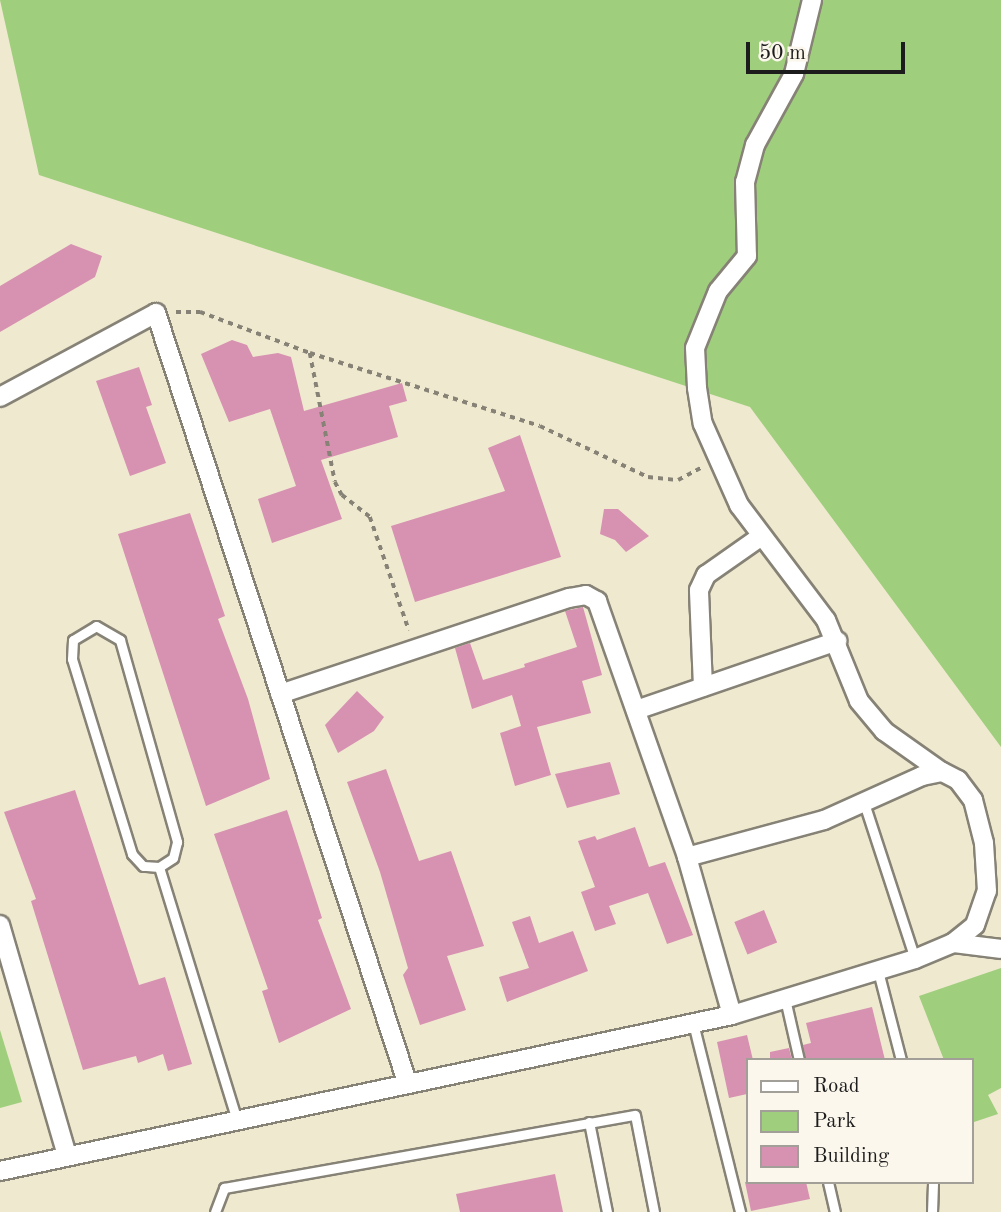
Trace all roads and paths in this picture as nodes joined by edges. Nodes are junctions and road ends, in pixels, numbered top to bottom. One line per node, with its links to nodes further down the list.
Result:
1 (812, 0): 5 (street)
2 (156, 313): 3 (path); 4 (street); 10 (street)
3 (310, 353): 5 (path); 8 (path)
4 (0, 397)
5 (717, 457): 6 (street)
6 (761, 537): 7 (street); 9 (street)
7 (837, 641): 9 (street); 12 (street)
8 (415, 649): 10 (street); 11 (street)
9 (702, 688): 11 (street)
10 (280, 694): 26 (street)
11 (636, 710): 14 (street)
12 (942, 772): 13 (street); 17 (street)
13 (864, 803): 14 (street); 19 (lane)
14 (687, 857): 22 (street)
15 (159, 867): 15 (lane); 27 (lane)
16 (0, 925): 29 (street)
17 (953, 943): 18 (street); 19 (street)
18 (1001, 948)
19 (915, 959): 20 (street)
20 (878, 971): 21 (street); 25 (lane)
21 (785, 999): 22 (street); 24 (lane)
22 (732, 1015): 23 (street)
23 (693, 1023): 26 (street); 36 (lane)
24 (799, 1058)
25 (900, 1058)
26 (407, 1082): 27 (street)
27 (237, 1121): 29 (street)
28 (589, 1122): 33 (lane); 34 (lane); 35 (lane)
29 (67, 1155): 30 (street)
30 (0, 1171)
31 (828, 1184): 37 (lane)
32 (933, 1184): 38 (lane)
33 (215, 1212)
34 (607, 1212)
35 (654, 1212)
36 (740, 1212)
37 (835, 1212)
38 (932, 1212)

